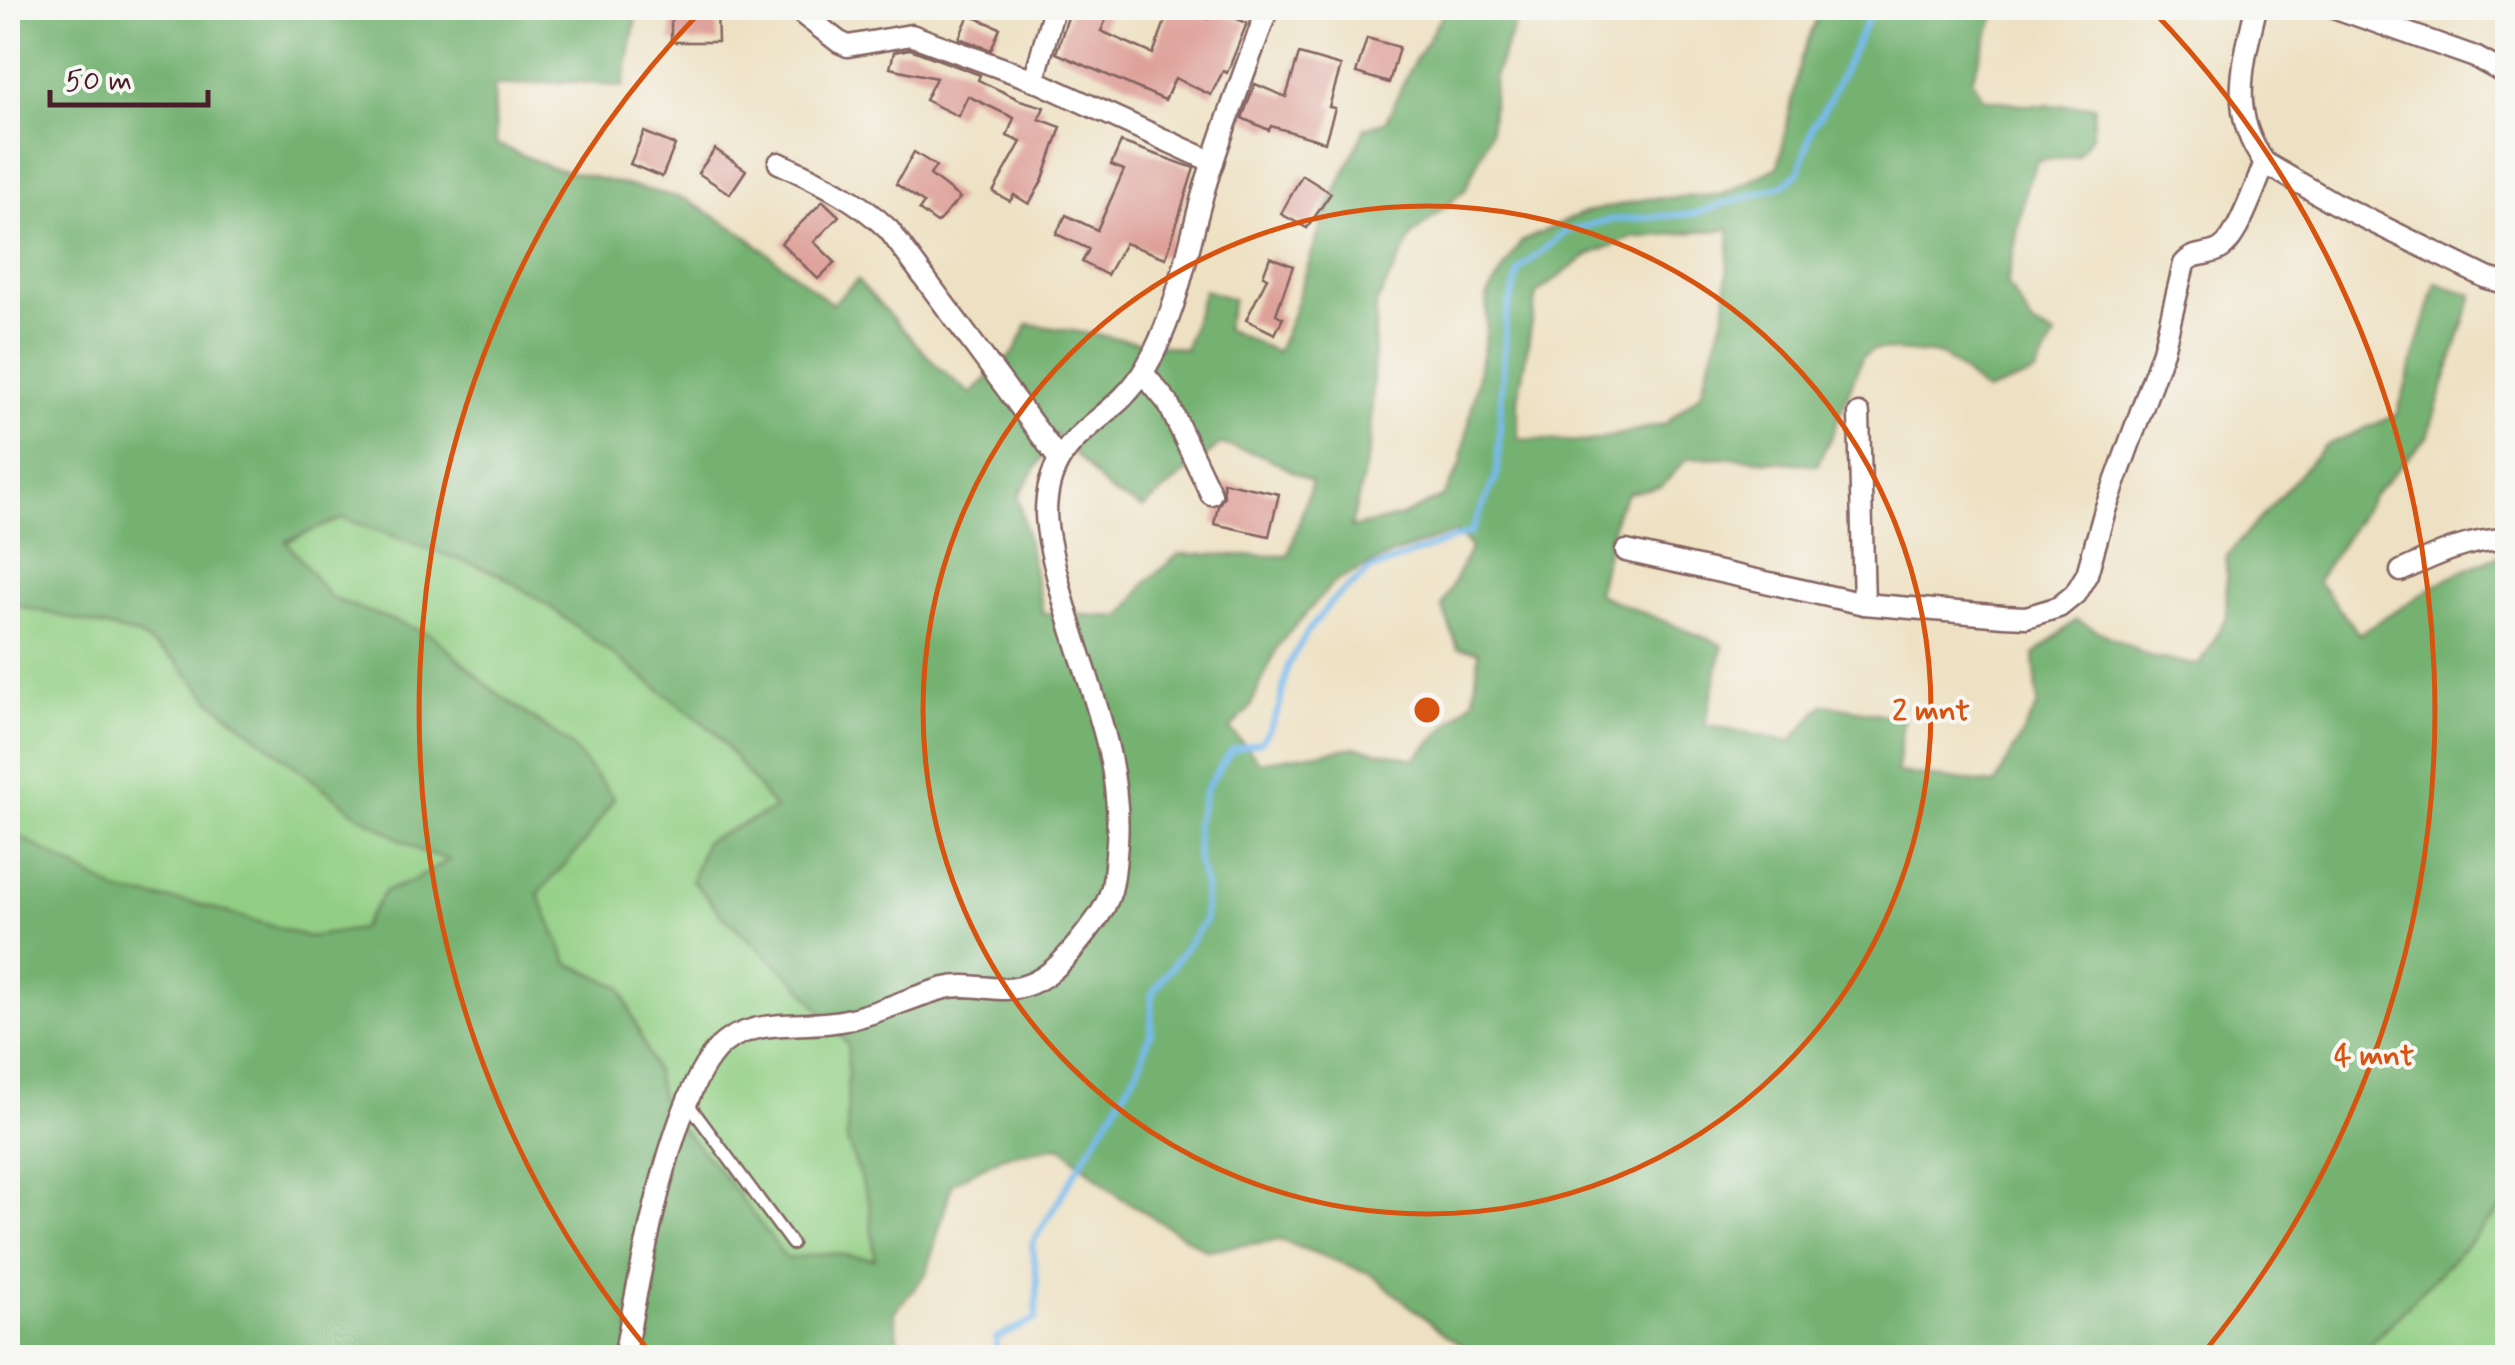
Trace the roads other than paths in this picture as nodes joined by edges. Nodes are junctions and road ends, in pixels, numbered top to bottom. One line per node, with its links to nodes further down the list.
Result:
1 (795, 8): 7 (street)
2 (1054, 8): 7 (street)
3 (1268, 8): 8 (street)
4 (2256, 8): 10 (street)
5 (2336, 8): 6 (street)
6 (2508, 75)
7 (1034, 80): 8 (street)
8 (1214, 162): 12 (street)
9 (779, 163): 14 (street)
10 (2265, 163): 11 (street); 19 (street)
11 (2508, 284)
12 (1143, 373): 14 (street); 15 (street)
13 (1860, 414): 19 (street)
14 (1058, 458): 20 (street)
15 (1211, 494)
16 (2508, 539): 18 (street)
17 (1626, 551): 19 (street)
18 (2401, 571)
19 (1864, 604)
20 (686, 1101): 21 (lane); 22 (street)
21 (792, 1244)
22 (624, 1358)

